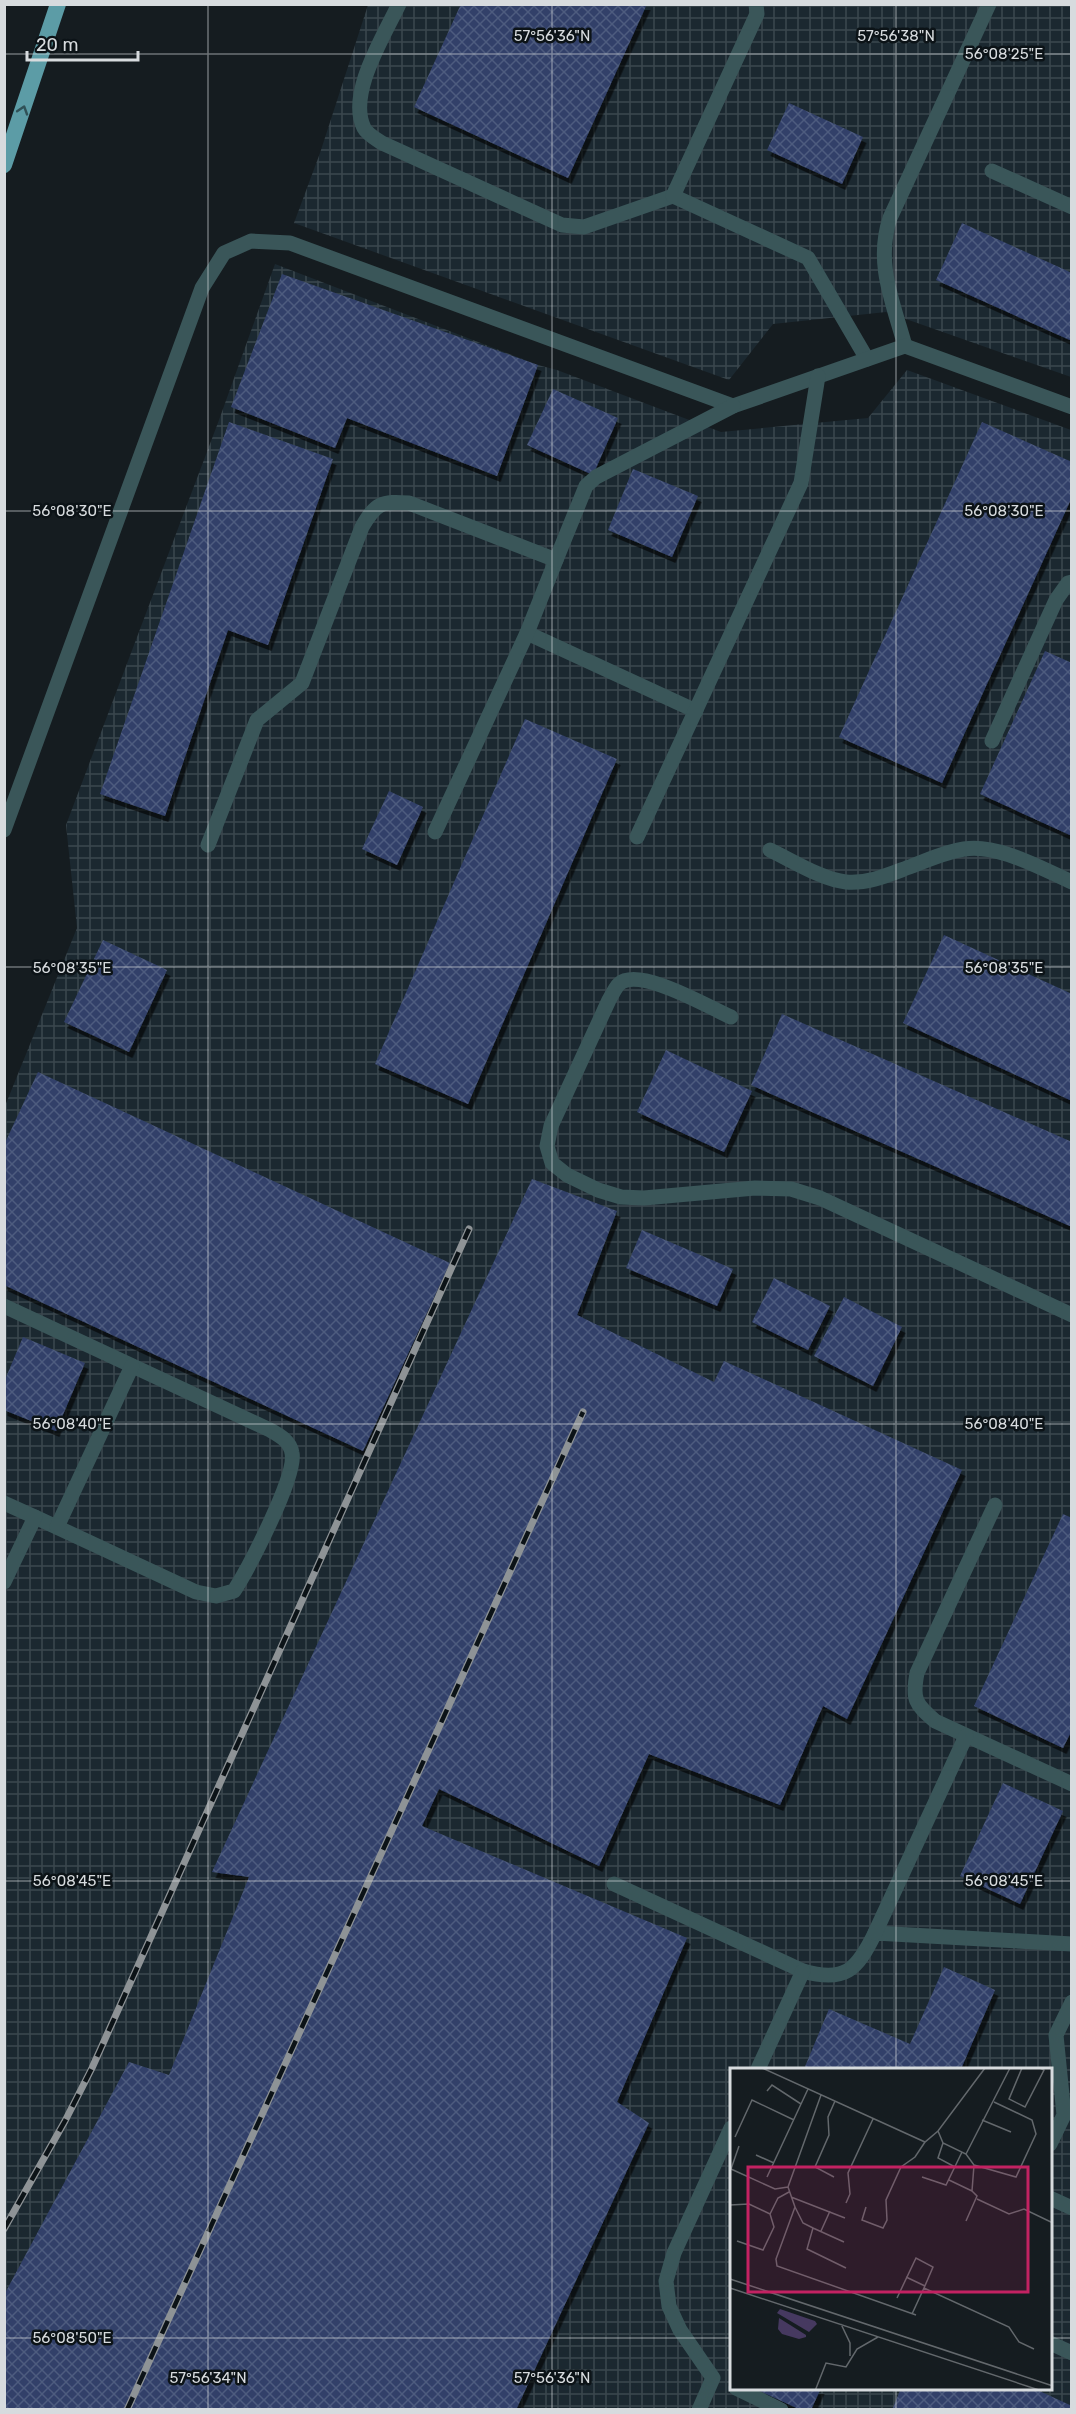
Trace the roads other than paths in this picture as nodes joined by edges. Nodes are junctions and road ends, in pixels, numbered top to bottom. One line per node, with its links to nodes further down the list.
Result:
1 (58, 4): 5 (highway, one-way to 1)
2 (399, 4): 7 (lane)
3 (756, 4): 7 (lane)
4 (988, 4): 9 (lane)
5 (4, 165)
6 (992, 171): 8 (lane)
7 (673, 196): 10 (lane)
8 (1071, 207)
9 (905, 346): 10 (lane); 13 (lane)
10 (867, 359): 11 (lane)
11 (818, 376): 12 (lane); 17 (lane)
12 (733, 406): 14 (lane); 19 (lane)
13 (1071, 406)
14 (556, 560): 16 (lane); 22 (lane)
15 (1071, 582): 18 (lane)
16 (527, 633): 17 (lane); 20 (lane)
17 (696, 711): 21 (lane)
18 (992, 741)
19 (4, 830)
20 (435, 832)
21 (637, 837)
22 (208, 845)
23 (770, 850): 24 (lane)
24 (1071, 882)
25 (730, 1017): 27 (lane)
26 (4, 1306): 28 (lane)
27 (1071, 1315)
28 (132, 1366): 32 (lane); 32 (lane)
29 (4, 1503): 31 (lane)
30 (995, 1505): 34 (lane)
31 (35, 1517): 32 (lane); 33 (lane)
32 (57, 1527)
33 (4, 1582)
34 (966, 1736): 35 (lane); 37 (lane)
35 (1071, 1784)
36 (614, 1884): 39 (lane)
37 (875, 1933): 38 (lane); 39 (lane)
38 (1071, 1944)
39 (804, 1971): 41 (lane)
40 (1071, 2002): 43 (lane)
41 (758, 2068)
42 (730, 2130): 48 (lane)
43 (1052, 2140)
44 (1052, 2199): 45 (lane)
45 (1071, 2208)
46 (1052, 2344): 47 (lane)
47 (1071, 2353)
48 (713, 2378): 49 (lane); 51 (lane)
49 (730, 2386)
50 (740, 2390): 52 (lane)
51 (699, 2409)
52 (781, 2409)

